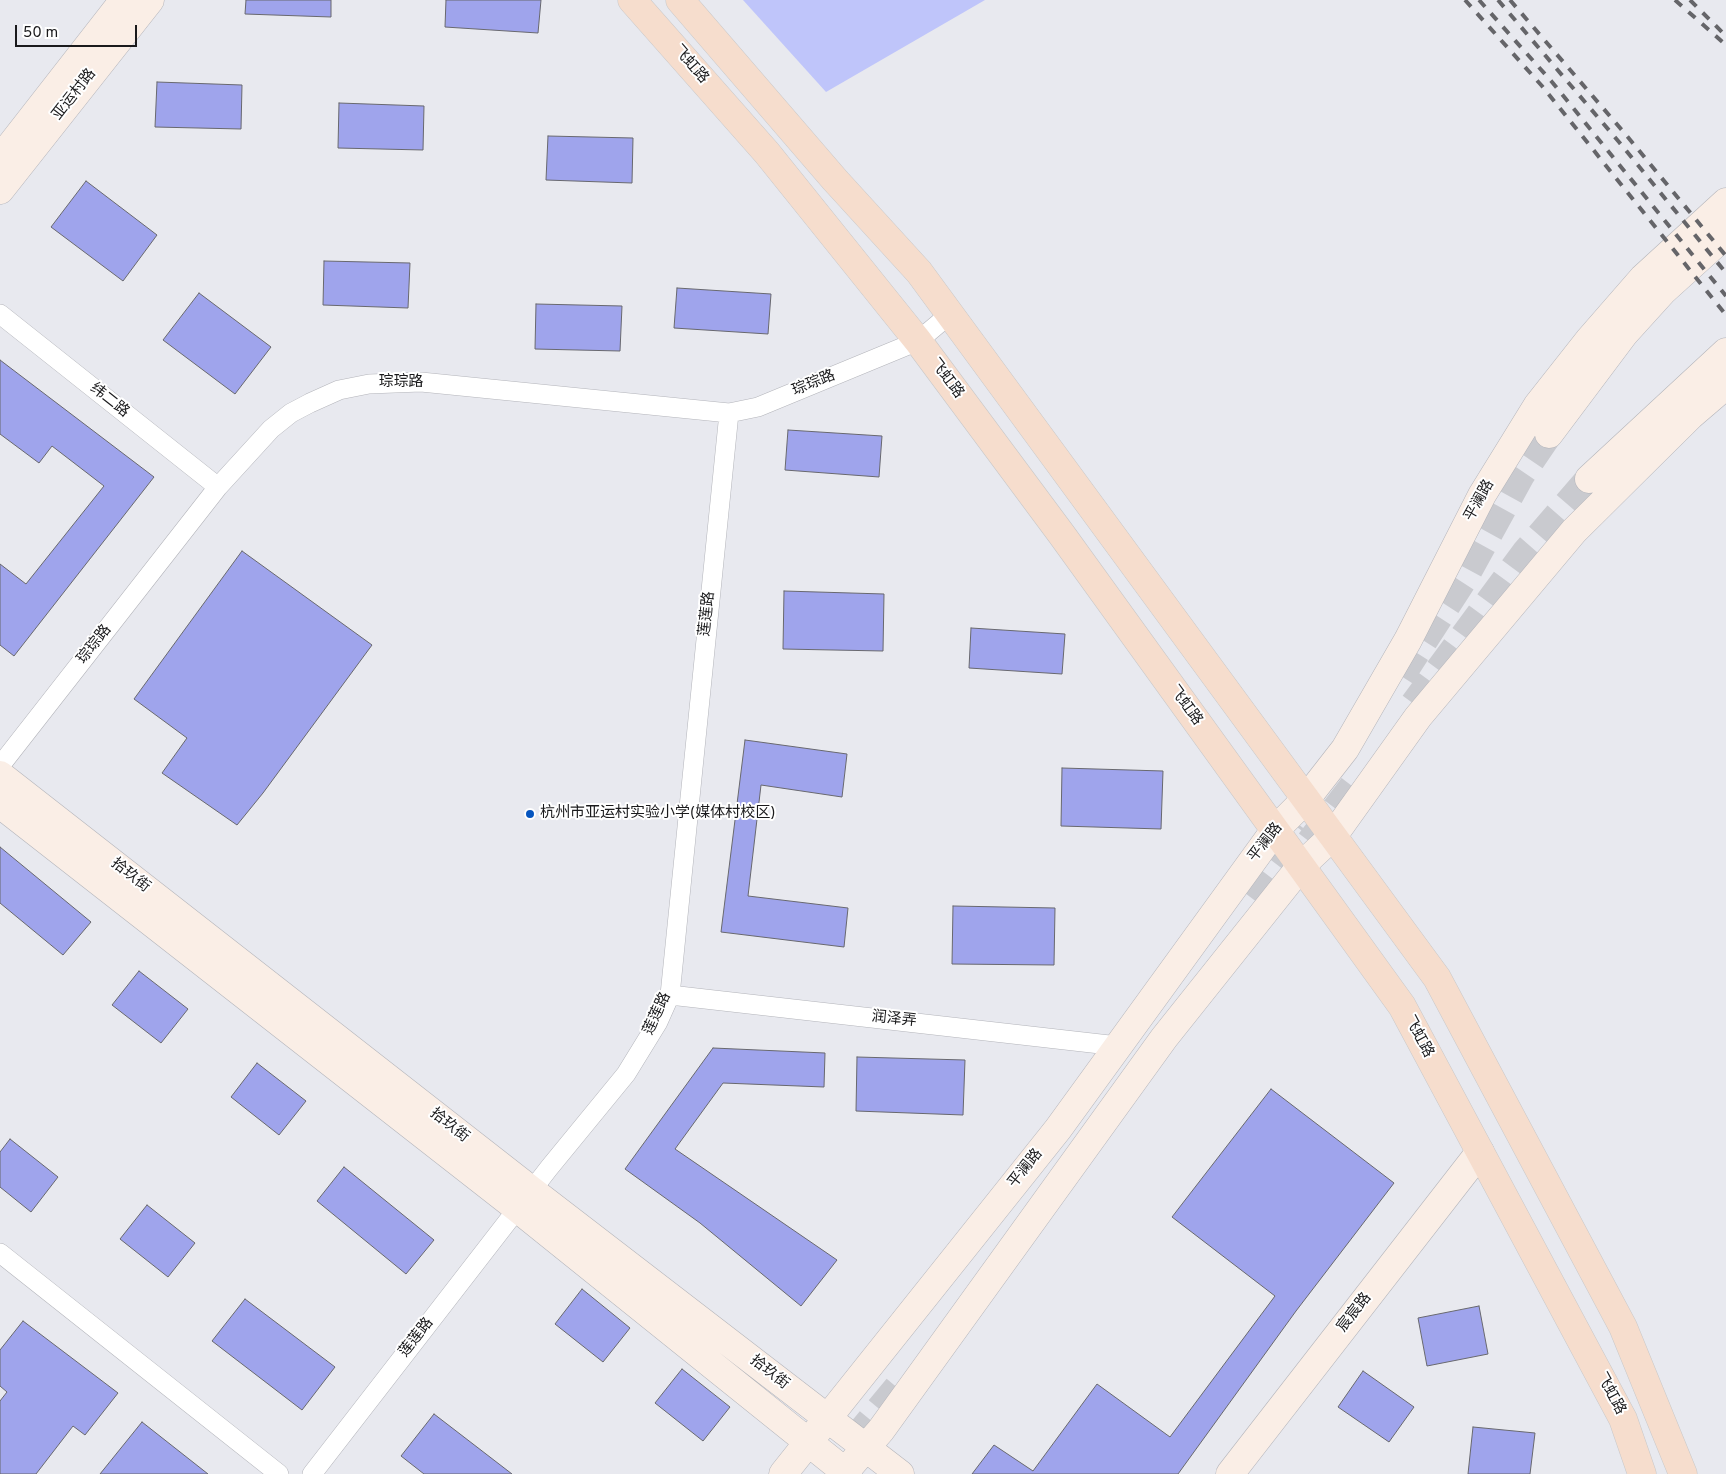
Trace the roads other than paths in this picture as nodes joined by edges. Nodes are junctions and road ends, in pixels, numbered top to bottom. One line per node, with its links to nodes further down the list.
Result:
1 (124, 0): 5 (main road, 亚运村路)
2 (150, 0): 6 (main road, 亚运村路)
3 (632, 0): 11 (main road, 飞虹路)
4 (680, 0): 10 (main road)
5 (0, 159)
6 (0, 190)
7 (1726, 202): 20 (main road, 平澜路)
8 (1726, 234): 15 (main road)
9 (0, 314): 17 (street, 纬二路)
10 (950, 314): 11 (street, 琮琮路); 20 (main road)
11 (918, 341): 14 (street, 琮琮路); 22 (main road, 飞虹路)
12 (1726, 352): 16 (main road)
13 (1726, 385): 23 (main road)
14 (729, 413): 17 (street, 琮琮路); 25 (street, 莲莲路)
15 (1549, 434)
16 (1589, 479)
17 (218, 487): 18 (street, 琮琮路)
18 (0, 766)
19 (0, 775): 28 (main road, 拾玖街)
20 (1306, 799): 22 (main road, 平澜路); 23 (main road)
21 (0, 804): 28 (main road, 拾玖街)
22 (1275, 830): 24 (main road, 飞虹路); 26 (main road, 平澜路)
23 (1333, 836): 24 (main road); 40 (main road)
24 (1301, 866): 27 (main road, 飞虹路); 32 (main road)
25 (670, 995): 26 (street, 润泽弄); 28 (street, 莲莲路)
26 (1118, 1046): 30 (main road, 平澜路)
27 (1480, 1152): 38 (main road, 宸宸路); 39 (main road, 飞虹路)
28 (524, 1199): 30 (main road, 拾玖街); 31 (main road, 拾玖街); 35 (street, 莲莲路)
29 (0, 1253): 34 (street)
30 (828, 1418): 31 (main road, 平澜路); 32 (main road, 拾玖街)
31 (809, 1442): 33 (main road, 拾玖街); 36 (main road, 平澜路)
32 (866, 1448): 33 (main road); 37 (main road, 拾玖街)
33 (846, 1473)
34 (279, 1474)
35 (312, 1474)
36 (783, 1474)
37 (900, 1474)
38 (1230, 1474)
39 (1642, 1474)
40 (1683, 1474)

